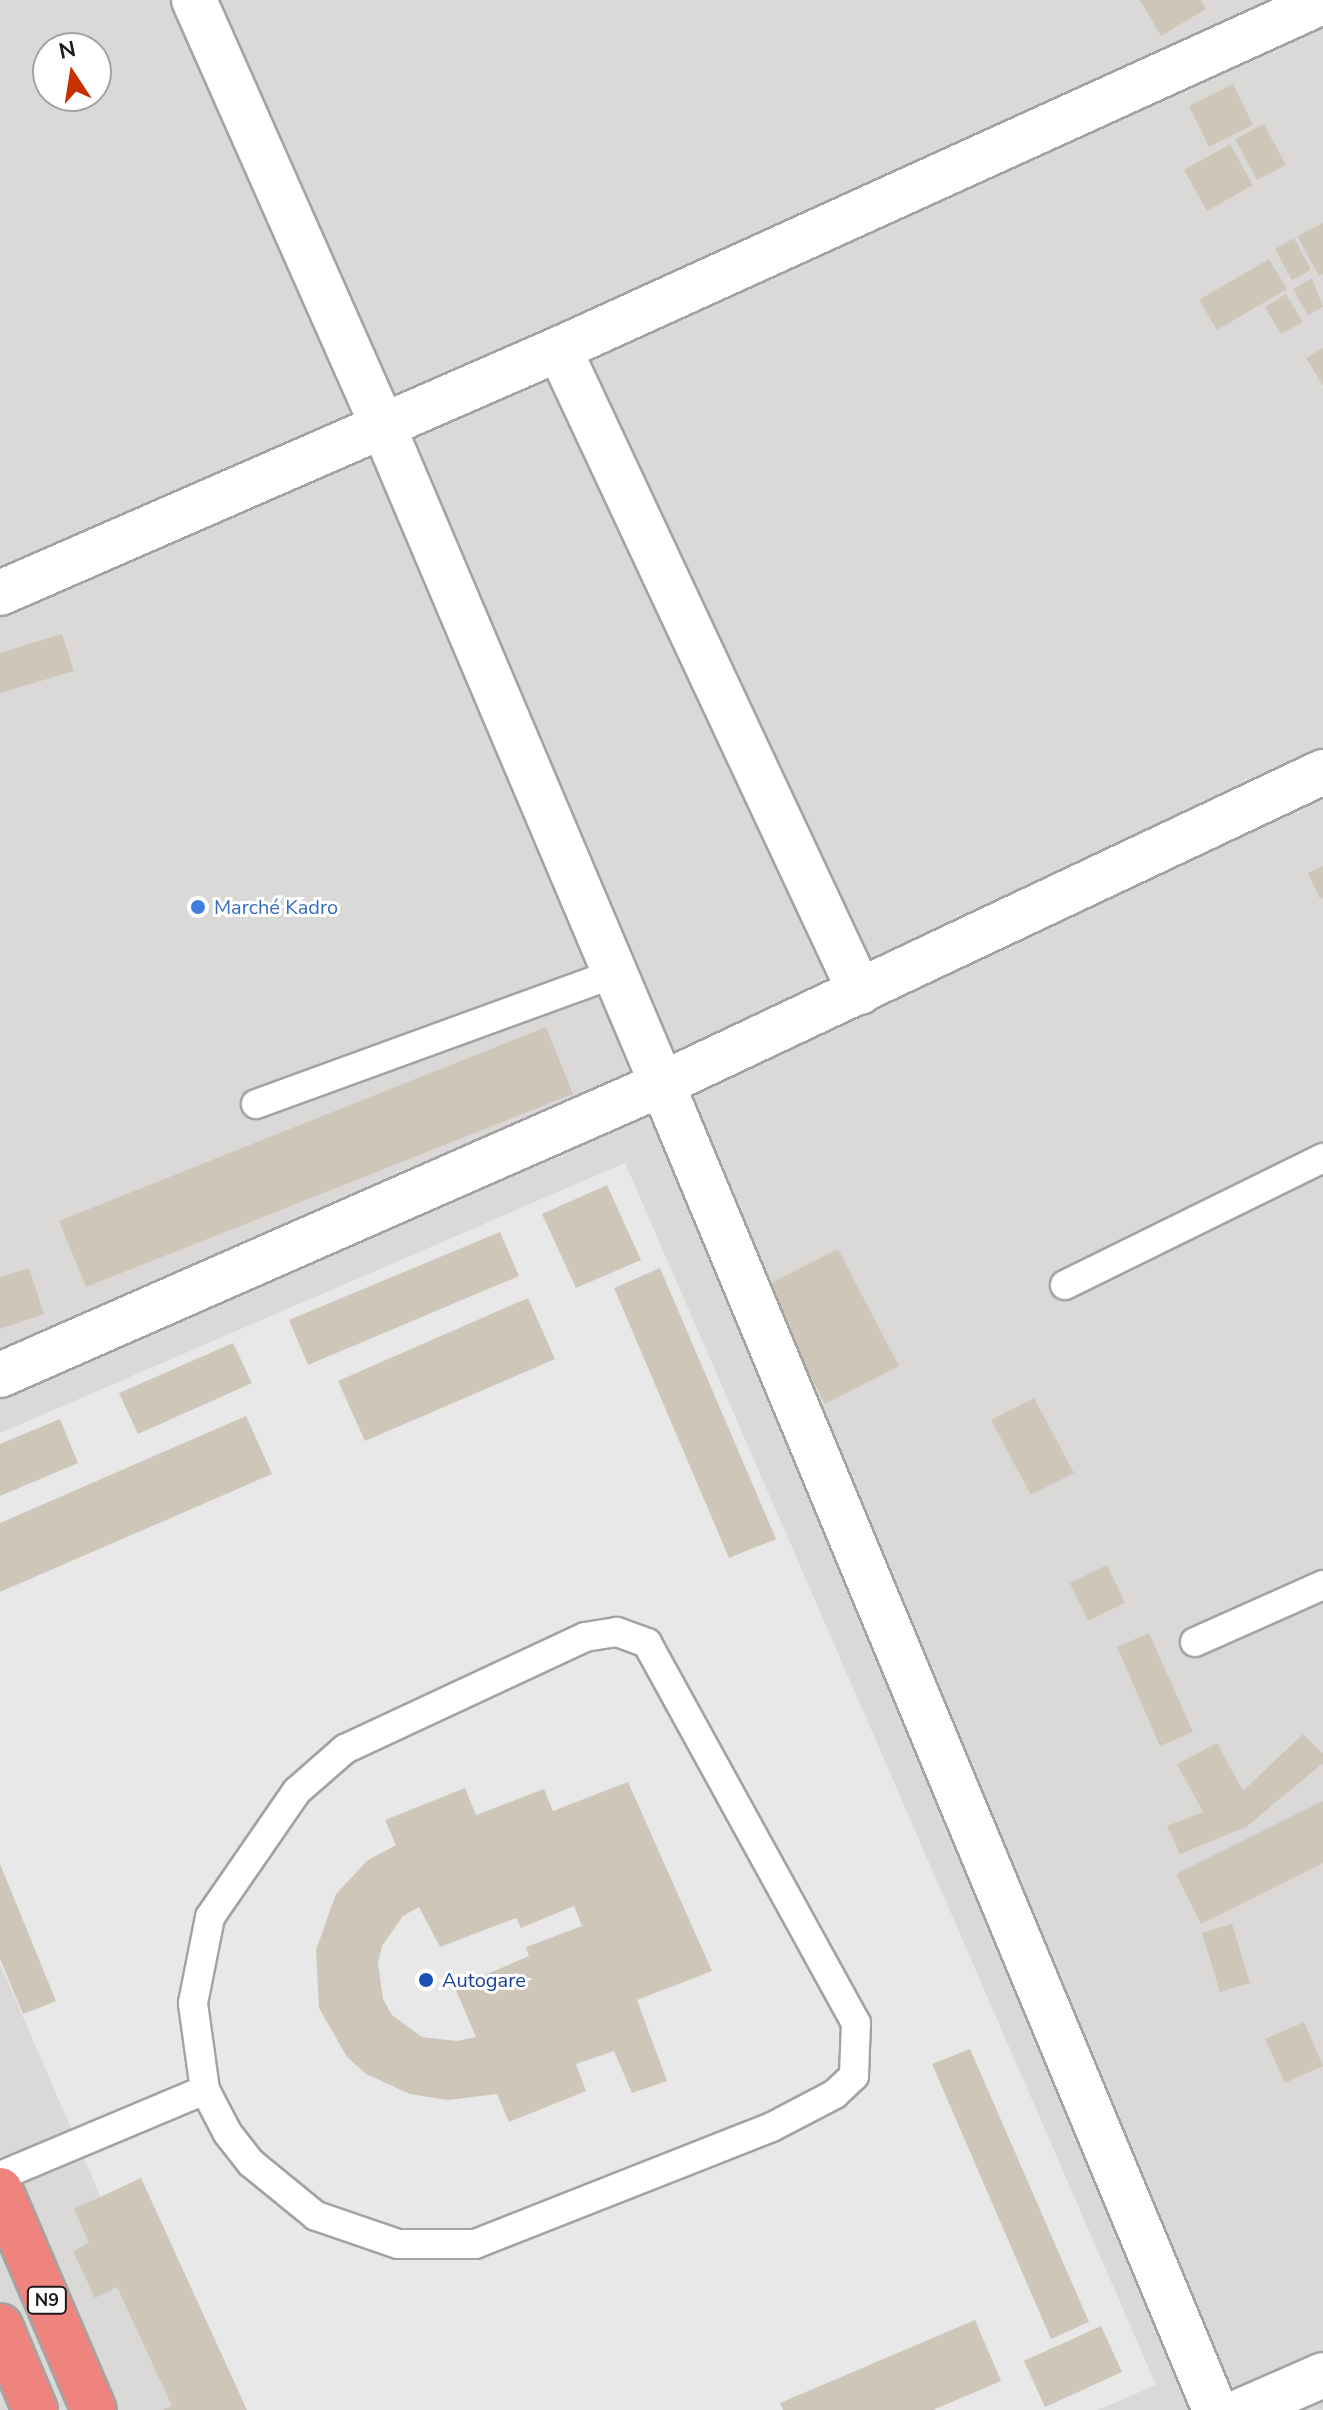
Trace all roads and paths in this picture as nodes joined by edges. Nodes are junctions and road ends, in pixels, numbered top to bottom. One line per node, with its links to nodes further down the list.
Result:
1 (194, 0): 4 (street)
2 (1320, 4): 3 (street)
3 (559, 349): 4 (street); 8 (street)
4 (383, 426): 5 (street); 7 (street)
5 (0, 593)
6 (1323, 772): 8 (street)
7 (614, 974): 9 (street); 10 (lane)
8 (860, 992): 9 (street)
9 (662, 1084): 13 (street); 23 (street)
10 (256, 1104)
11 (1323, 1158): 12 (lane)
12 (1065, 1285)
13 (0, 1375)
14 (1323, 1585): 15 (lane)
15 (1195, 1642)
16 (205, 2090): 16 (lane); 17 (lane)
17 (0, 2176)
18 (0, 2190): 22 (highway, N9)
19 (0, 2326): 21 (highway, N9)
20 (1323, 2375): 24 (street)
21 (35, 2410)
22 (94, 2410)
23 (1215, 2410)
24 (1243, 2410)

